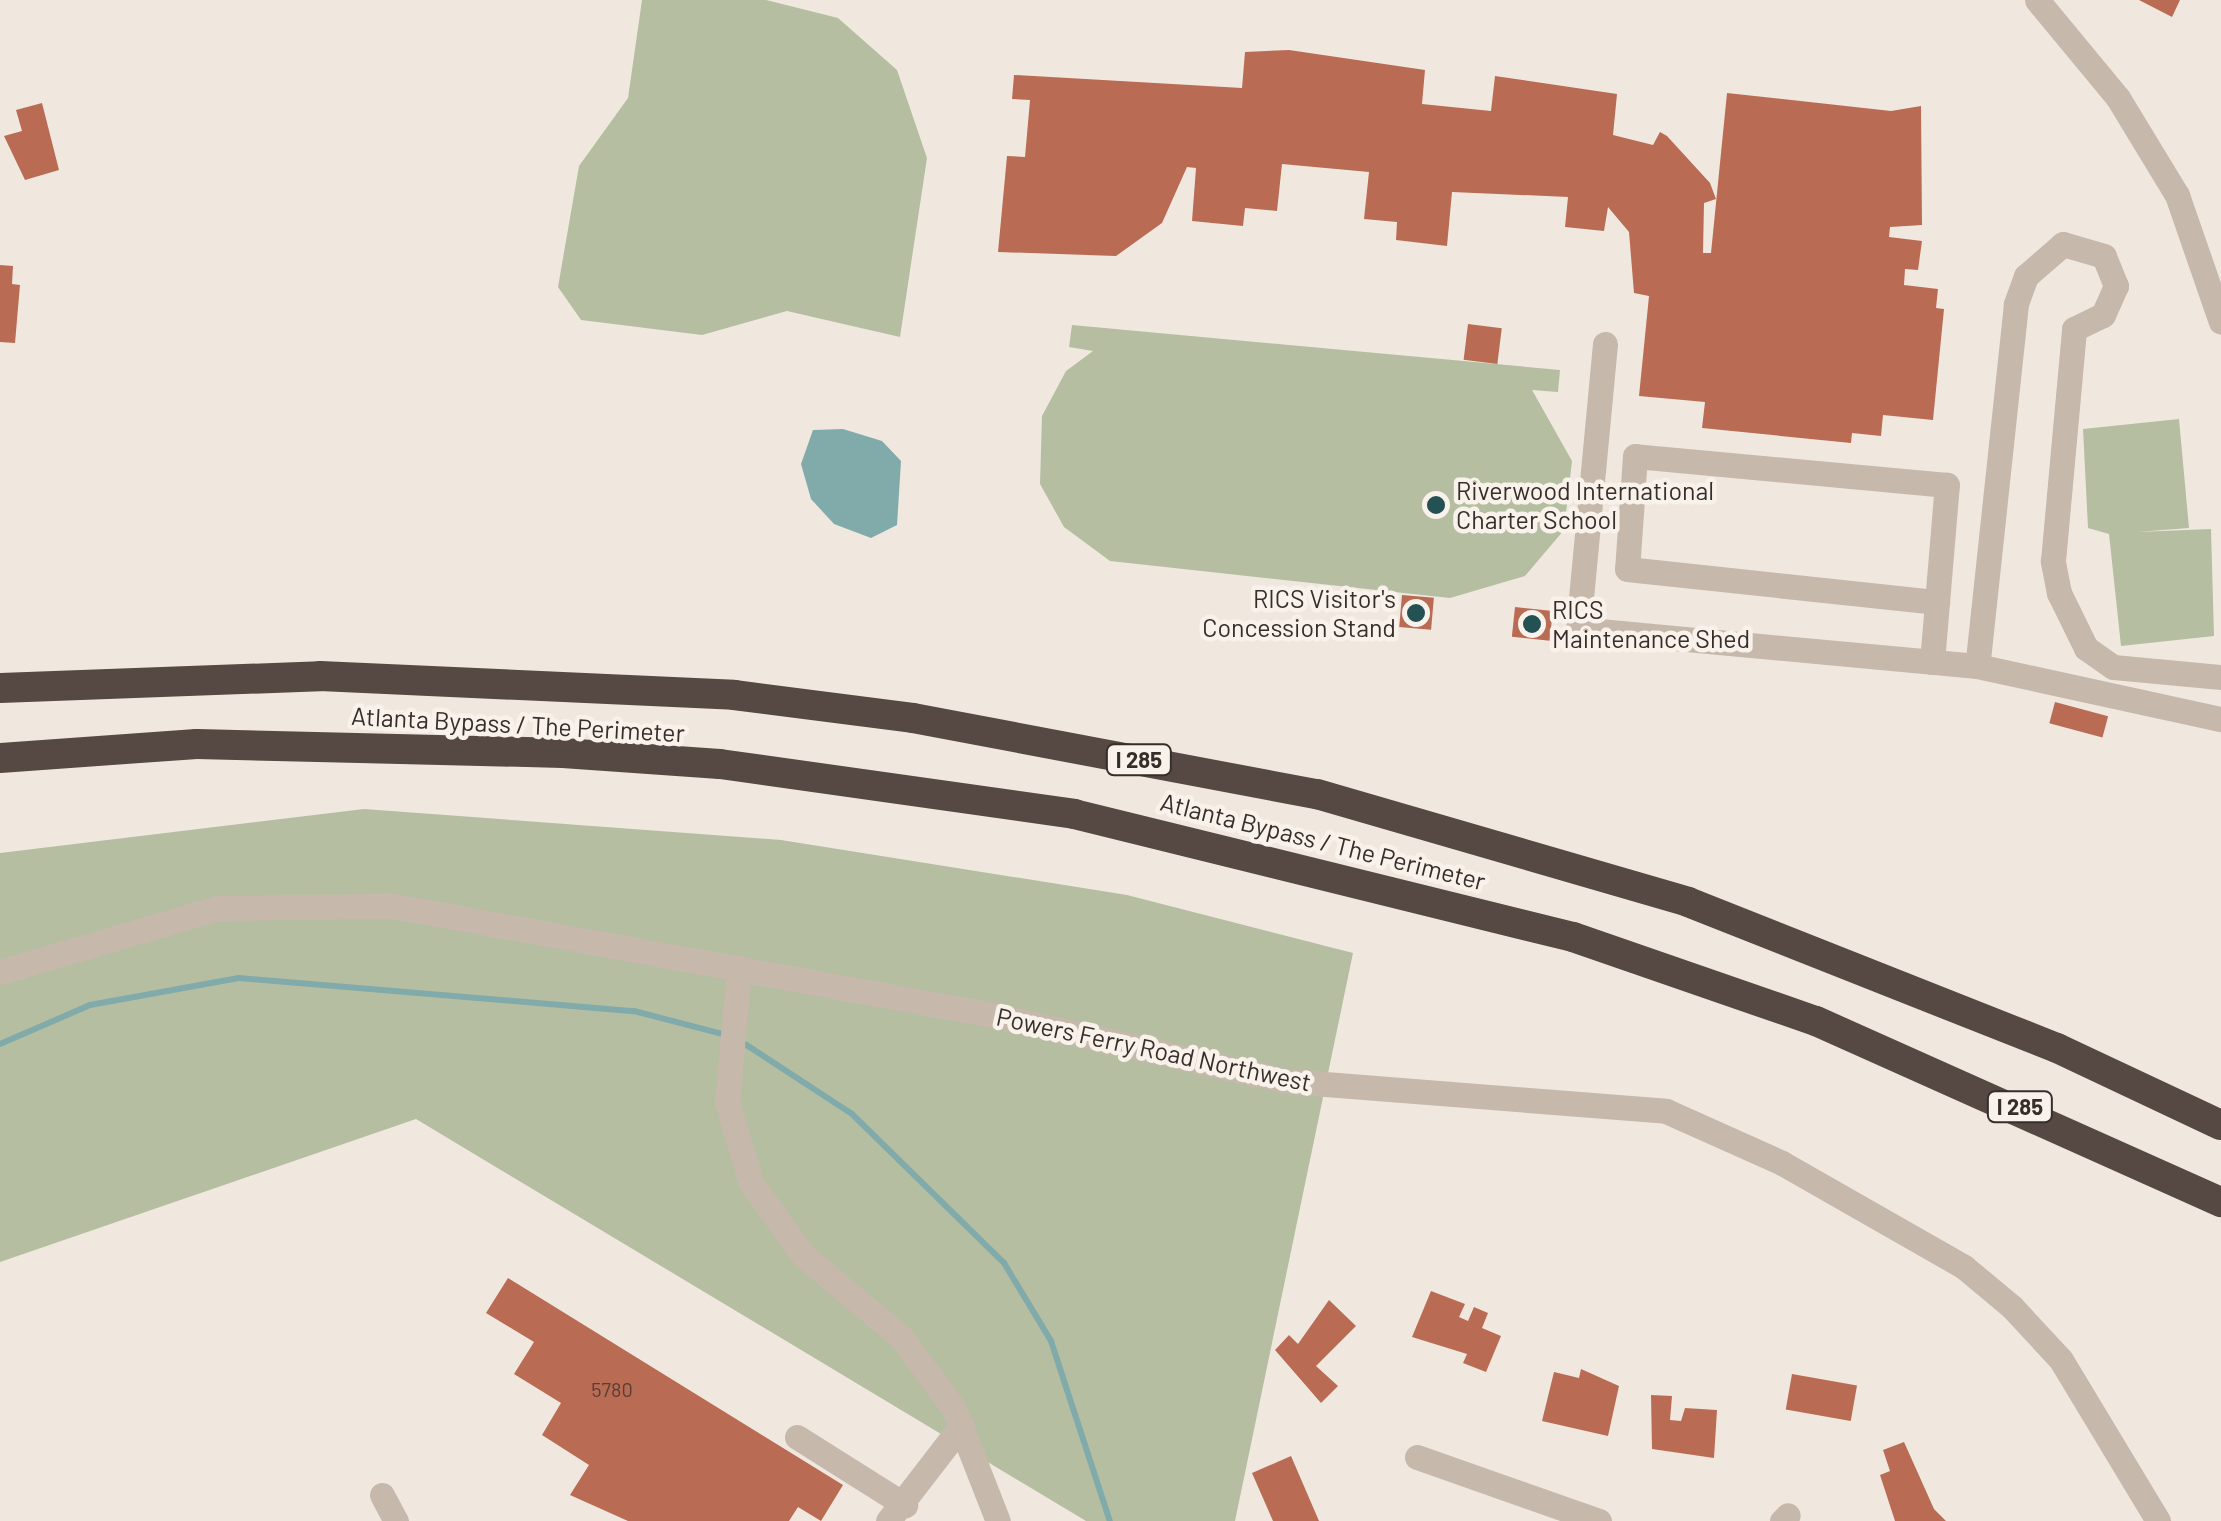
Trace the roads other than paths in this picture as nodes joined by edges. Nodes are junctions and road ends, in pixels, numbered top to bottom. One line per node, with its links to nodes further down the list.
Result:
1 (2037, 0): 2 (street)
2 (2218, 306)
3 (1605, 344): 5 (street)
4 (1937, 602): 4 (street); 5 (street)
5 (1932, 662): 6 (street)
6 (1977, 666): 7 (street); 9 (street)
7 (2221, 677)
8 (0, 688): 13 (highway, Atlanta Bypass / The Perimeter / I 285)
9 (2221, 719)
10 (0, 758): 14 (highway, Atlanta Bypass / The Perimeter / I 285)
11 (738, 968): 12 (street, Powers Ferry Road Northwest); 15 (street); 23 (street, Powers Ferry Road Northwest)
12 (0, 972)
13 (2221, 1125)
14 (2221, 1202)
15 (962, 1424): 19 (street); 21 (street)
16 (797, 1437): 19 (street)
17 (1418, 1457): 22 (street)
18 (382, 1494): 20 (street)
19 (897, 1513)
20 (396, 1521)
21 (998, 1521)
22 (1600, 1521)
23 (2158, 1521)

